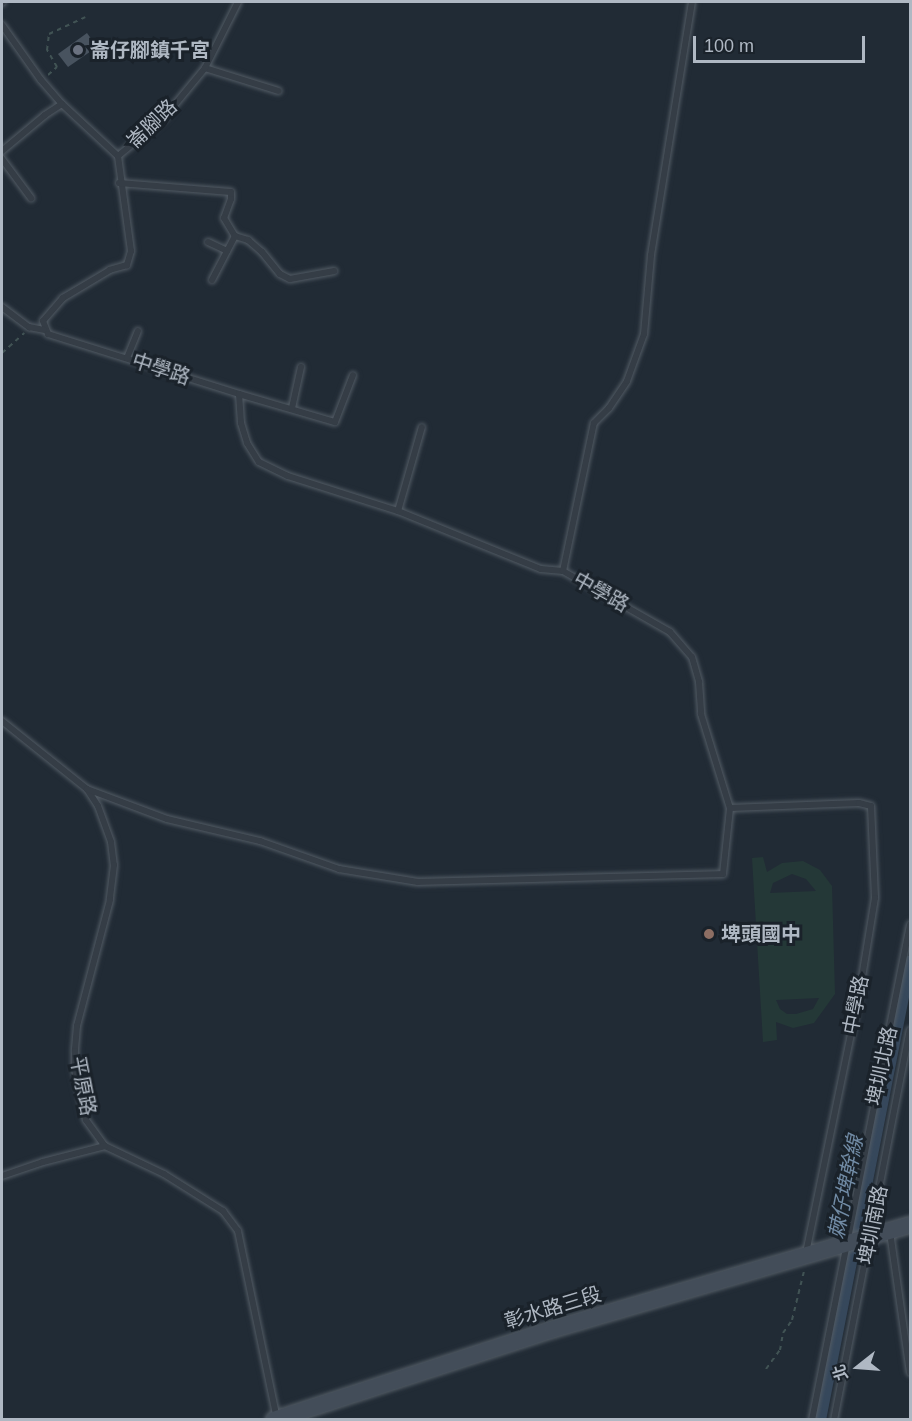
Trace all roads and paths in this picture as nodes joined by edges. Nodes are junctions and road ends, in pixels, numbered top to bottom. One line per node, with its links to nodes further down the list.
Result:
1 (238, 2): 5 (lane, 崙腳路)
2 (692, 2): 31 (lane)
3 (85, 17): 6 (path)
4 (2, 25): 6 (lane, 崙腳路)
5 (205, 68): 7 (lane); 10 (lane, 崙腳路)
6 (41, 80): 8 (lane, 崙腳路)
7 (279, 91)
8 (62, 104): 9 (lane); 10 (lane, 崙腳路)
9 (2, 150)
10 (118, 156): 12 (lane)
11 (2, 159): 13 (lane)
12 (119, 183): 14 (lane); 21 (lane)
13 (30, 198)
14 (235, 236): 16 (lane); 17 (lane)
15 (208, 242): 16 (lane)
16 (226, 251): 18 (lane)
17 (334, 271)
18 (212, 280)
19 (2, 307): 20 (lane)
20 (29, 327): 21 (lane, 中學路); 23 (path)
21 (44, 330): 24 (lane, 中學路)
22 (138, 331): 24 (lane)
23 (2, 353)
24 (128, 358): 27 (lane, 中學路)
25 (301, 367): 28 (lane)
26 (352, 375): 28 (lane)
27 (239, 394): 28 (lane); 30 (lane, 中學路)
28 (292, 408)
29 (422, 427): 30 (lane)
30 (398, 512): 31 (lane, 中學路)
31 (563, 571): 34 (lane, 中學路)
32 (2, 721): 33 (lane, 平原路)
33 (87, 789): 34 (lane); 37 (lane, 平原路)
34 (730, 808): 43 (lane, 中學路)
35 (910, 925): 42 (lane, 埤圳北路)
36 (910, 1030): 41 (lane, 埤圳南路)
37 (105, 1146): 38 (lane); 46 (lane, 平原路)
38 (2, 1176)
39 (910, 1225): 40 (main road, 彰水路三段)
40 (890, 1232): 41 (main road, 彰水路三段); 45 (lane)
41 (871, 1238): 42 (main road, 彰水路三段); 48 (lane, 埤圳南路)
42 (846, 1244): 43 (main road, 彰水路三段); 47 (lane, 埤圳北路)
43 (806, 1256): 44 (path); 46 (main road, 彰水路三段)
44 (766, 1369)
45 (910, 1373)
46 (276, 1419)
47 (812, 1419)
48 (834, 1419)

